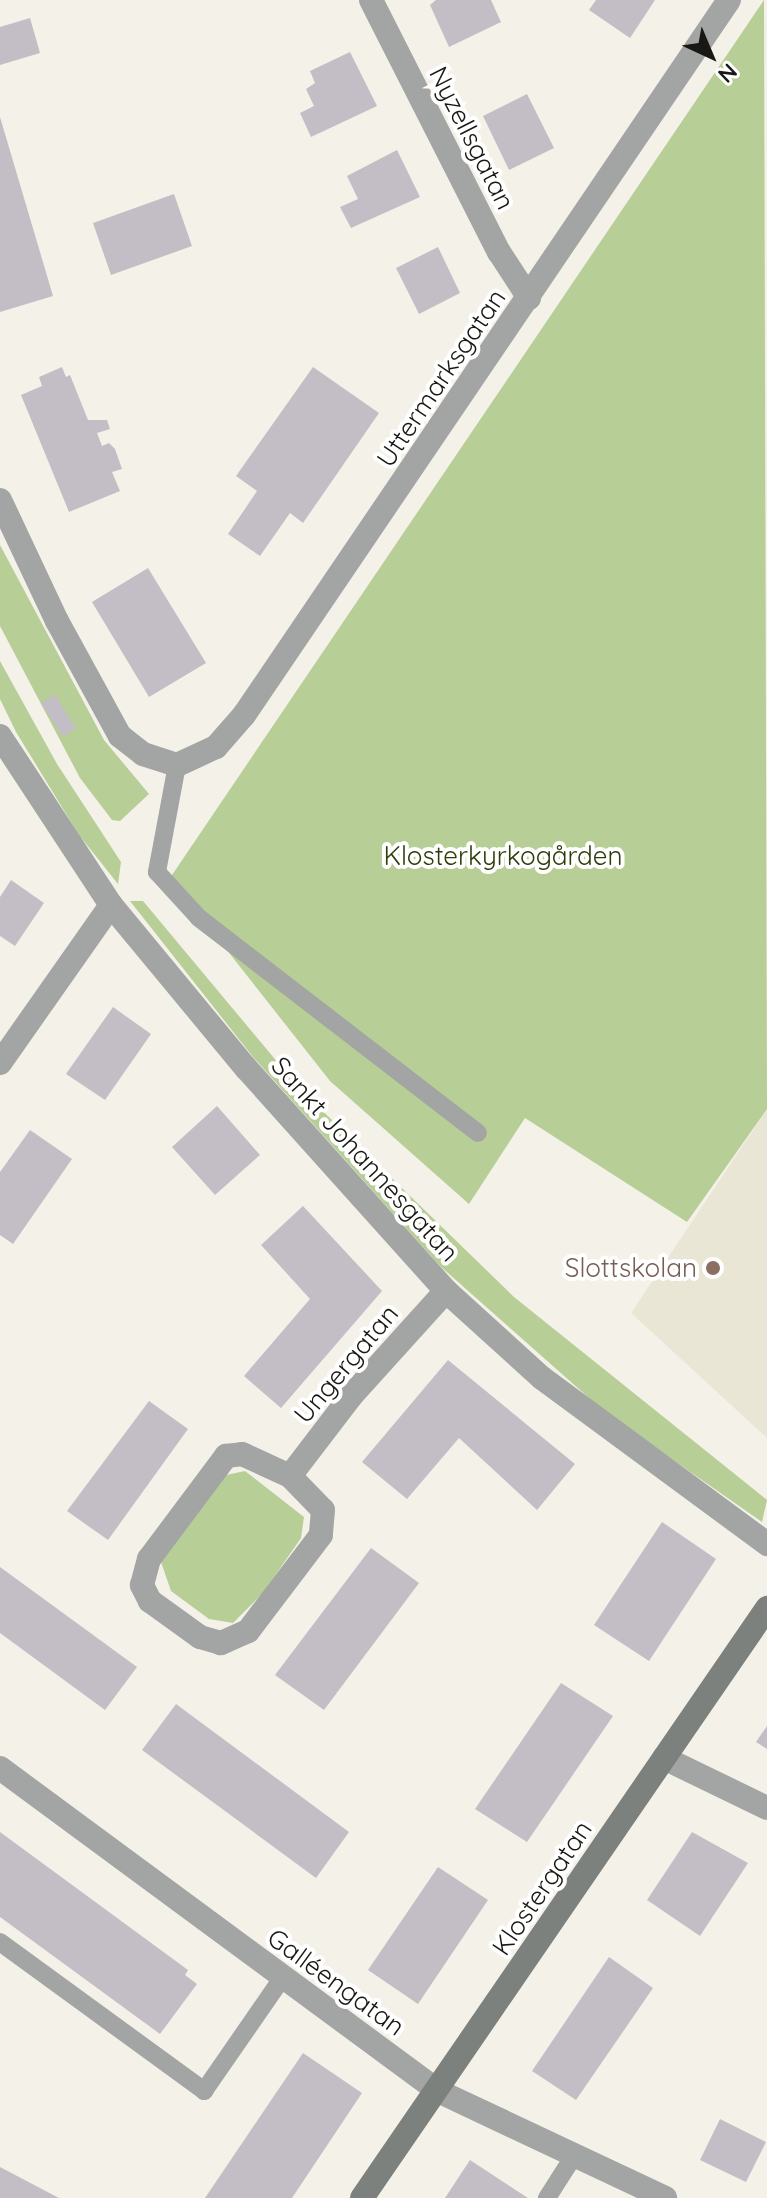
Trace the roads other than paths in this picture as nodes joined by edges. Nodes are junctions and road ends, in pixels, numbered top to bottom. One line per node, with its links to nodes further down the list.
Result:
1 (371, 0): 3 (street, Nyzellsgatan)
2 (729, 0): 3 (street, Uttermarksgatan)
3 (529, 298): 6 (street, Uttermarksgatan)
4 (0, 500): 6 (street)
5 (0, 736): 7 (street, Sankt Johannesgatan)
6 (177, 765): 9 (lane)
7 (111, 905): 8 (street); 10 (street, Sankt Johannesgatan)
8 (0, 1063)
9 (478, 1133)
10 (446, 1291): 11 (street, Ungergatan); 12 (street, Sankt Johannesgatan)
11 (290, 1476): 11 (street)
12 (767, 1544)
13 (767, 1608): 14 (street, Klostergatan)
14 (664, 1758): 16 (street); 19 (street, Klostergatan)
15 (0, 1768): 18 (street, Galléengatan)
16 (767, 1808)
17 (0, 1942): 18 (lane)
18 (283, 1977): 19 (street, Galléengatan)
19 (438, 2091): 20 (street, Galléengatan); 21 (street, Klostergatan)
20 (575, 2154): 22 (lane); 23 (street, Galléengatan)
21 (362, 2198)
22 (547, 2198)
23 (665, 2198)

